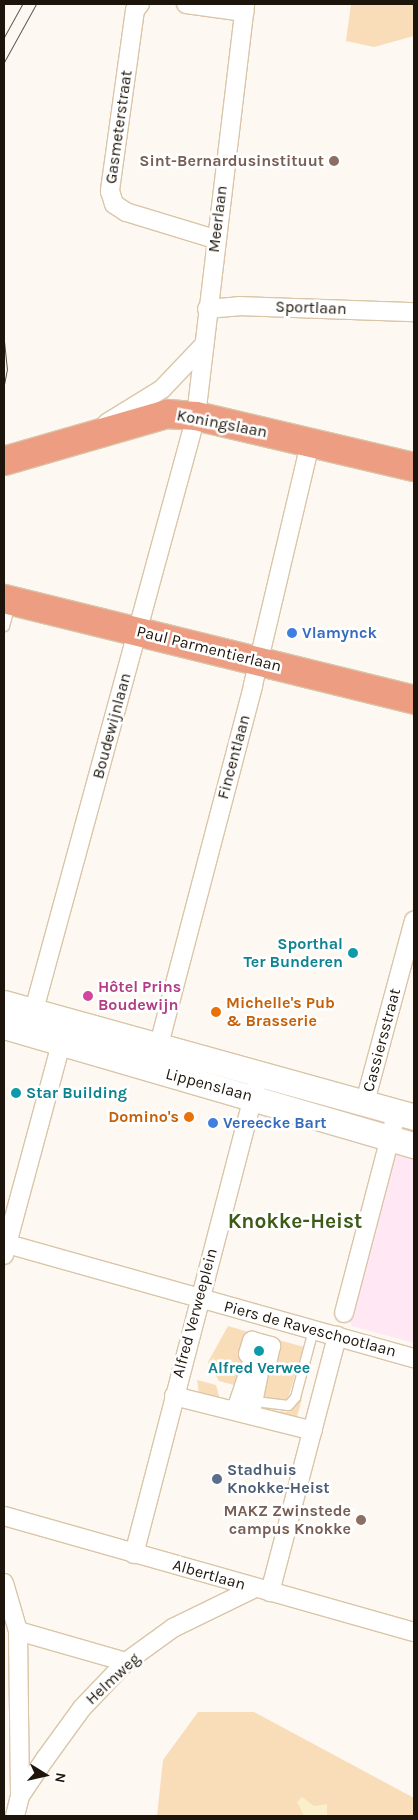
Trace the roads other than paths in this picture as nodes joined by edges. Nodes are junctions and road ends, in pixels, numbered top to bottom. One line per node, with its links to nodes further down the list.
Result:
1 (140, 4): 4 (street, Gasmeterstraat)
2 (186, 4): 3 (street)
3 (245, 8): 4 (street, Meerlaan)
4 (215, 239): 5 (street, Meerlaan)
5 (207, 309): 6 (street, Sportlaan); 7 (street, Meerlaan)
6 (414, 312)
7 (203, 346): 8 (street, Meerlaan); 9 (street)
8 (196, 416): 9 (main road, Koningslaan); 10 (main road, Koningslaan); 14 (street, Boudewijnlaan)
9 (85, 436): 11 (main road, Koningslaan)
10 (310, 443): 12 (main road, Koningslaan); 15 (street, Fincentlaan)
11 (4, 461)
12 (414, 467)
13 (6, 608): 14 (main road, Paul Parmentierlaan)
14 (138, 630): 15 (main road, Paul Parmentierlaan); 19 (street, Boudewijnlaan)
15 (259, 663): 16 (main road, Paul Parmentierlaan); 22 (street, Fincentlaan)
16 (414, 700)
17 (414, 920): 25 (street, Cassiersstraat)
18 (4, 1003): 19 (main road, Lippenslaan)
19 (30, 1025): 20 (main road, Lippenslaan); 21 (main road, Lippenslaan)
20 (4, 1026)
21 (64, 1034): 22 (main road, Lippenslaan); 29 (street)
22 (156, 1058): 23 (main road, Lippenslaan); 24 (main road, Lippenslaan)
23 (258, 1073): 24 (street, Alfred Verweeplein); 25 (main road, Lippenslaan)
24 (253, 1097): 27 (main road, Lippenslaan); 30 (street, Alfred Verweeplein)
25 (365, 1102): 26 (main road, Lippenslaan)
26 (406, 1114): 27 (street)
27 (390, 1139): 28 (main road, Lippenslaan); 31 (street)
28 (414, 1145)
29 (5, 1248): 30 (street, Piers de Raveschootlaan)
30 (198, 1299): 32 (street, Piers de Raveschootlaan); 37 (street, Alfred Verweeplein)
31 (344, 1313)
32 (313, 1330): 33 (street, Piers de Raveschootlaan); 38 (lane)
33 (337, 1336): 35 (street, Piers de Raveschootlaan); 39 (street)
34 (261, 1344): 36 (street)
35 (414, 1358)
36 (245, 1395)
37 (174, 1396): 39 (street); 41 (street, Alfred Verweeplein)
38 (263, 1402)
39 (312, 1432): 43 (street)
40 (4, 1516): 41 (street, Albertlaan)
41 (134, 1554): 43 (street, Albertlaan)
42 (4, 1583): 44 (street)
43 (263, 1590): 45 (street, Albertlaan); 46 (street, Helmweg)
44 (18, 1631): 46 (street); 47 (street)
45 (414, 1632)
46 (126, 1662): 47 (street, Helmweg)
47 (20, 1796): 48 (street, Helmweg)
48 (15, 1816)

